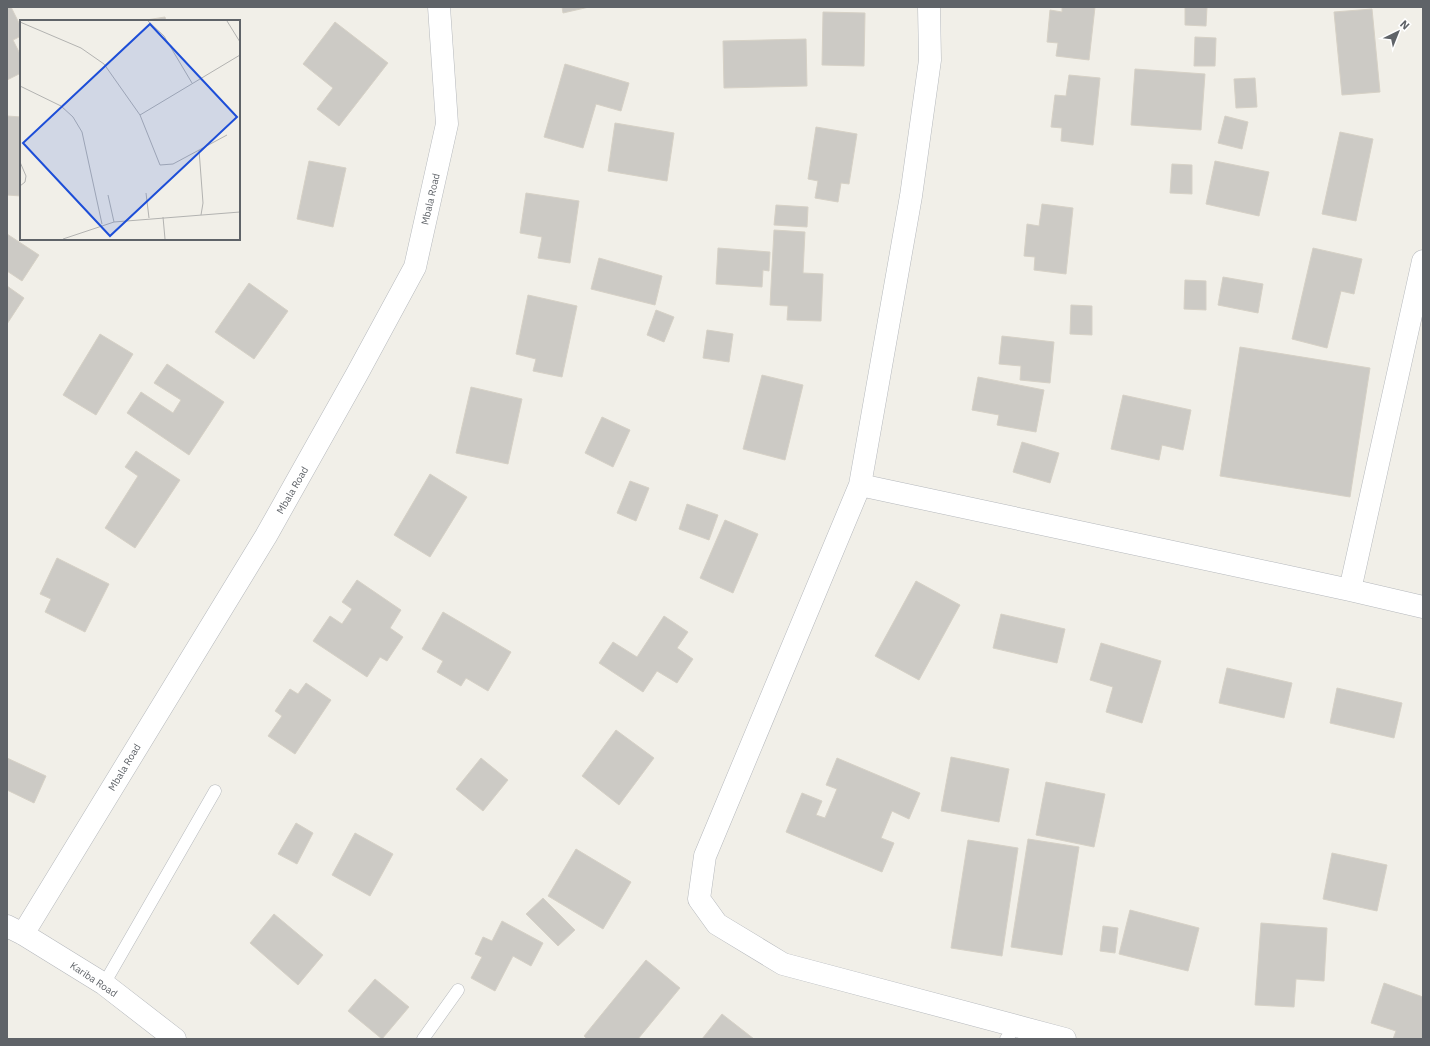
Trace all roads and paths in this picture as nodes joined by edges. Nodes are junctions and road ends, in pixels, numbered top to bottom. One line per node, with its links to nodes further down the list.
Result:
1 (439, 7): 8 (street, Mbala Road)
2 (929, 7): 4 (street)
3 (1423, 261): 5 (street)
4 (860, 485): 5 (street); 11 (street)
5 (1350, 590): 6 (street)
6 (1423, 607)
7 (215, 792): 9 (lane)
8 (15, 930): 9 (street, Kariba Road)
9 (104, 984): 12 (street, Kariba Road)
10 (458, 990): 13 (lane)
11 (1011, 1032): 14 (street)
12 (175, 1039)
13 (423, 1039)
14 (1065, 1039)

